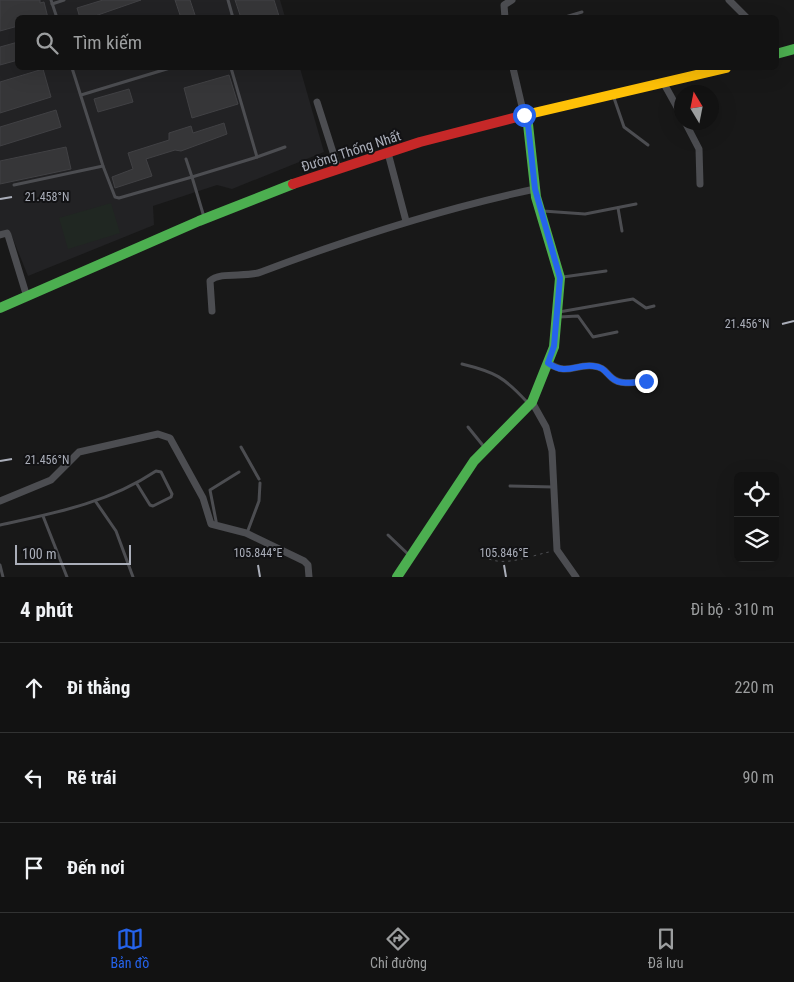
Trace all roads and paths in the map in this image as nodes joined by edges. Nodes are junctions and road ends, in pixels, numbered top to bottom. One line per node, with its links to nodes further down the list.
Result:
1 (64, 0): 5 (lane)
2 (228, 0): 8 (lane)
3 (512, 0): 9 (street)
4 (729, 0): 11 (street)
5 (52, 2): 7 (lane)
6 (582, 12): 10 (lane)
7 (56, 15)
8 (232, 15)
9 (505, 15)
10 (572, 15)
11 (744, 15)
12 (794, 49): 13 (street)
13 (779, 53)
14 (73, 70): 21 (lane)
15 (163, 70): 21 (lane)
16 (232, 70): 29 (lane)
17 (514, 70): 24 (street)
18 (717, 70): 19 (street, Đường Thống Nhất)
19 (662, 82): 20 (street, Đường Thống Nhất); 23 (street)
20 (612, 94): 24 (street, Đường Thống Nhất); 26 (lane)
21 (81, 95): 31 (lane)
22 (317, 102): 32 (street)
23 (674, 102)
24 (525, 115): 28 (street, Đường Thống Nhất); 36 (street)
25 (689, 130): 34 (street)
26 (648, 145)
27 (284, 147): 29 (lane)
28 (388, 153): 32 (street, Đường Thống Nhất); 41 (street)
29 (256, 157): 33 (lane)
30 (186, 159): 33 (lane)
31 (103, 166): 33 (lane); 35 (lane)
32 (338, 168): 40 (street, Đường Thống Nhất)
33 (192, 178): 40 (lane)
34 (700, 184)
35 (14, 185)
36 (535, 189): 39 (street); 41 (street)
37 (636, 204): 38 (lane)
38 (618, 208): 39 (lane); 42 (lane)
39 (540, 210): 45 (street)
40 (205, 220): 46 (street, Đường Thống Nhất)
41 (406, 221): 49 (street)
42 (622, 231)
43 (0, 235): 46 (street)
44 (606, 271): 45 (lane)
45 (560, 278): 50 (street)
46 (27, 297): 48 (street, Đường Thống Nhất)
47 (654, 306): 50 (lane)
48 (0, 308)
49 (212, 311)
50 (558, 314): 51 (lane); 52 (street)
51 (617, 332)
52 (548, 363): 54 (street); 55 (street)
53 (462, 364): 55 (lane)
54 (646, 381)
55 (531, 403): 58 (street); 62 (street)
56 (468, 426): 58 (lane)
57 (241, 447): 68 (lane)
58 (486, 448): 71 (street)
59 (239, 472): 67 (lane)
60 (137, 484): 60 (lane); 64 (lane)
61 (510, 486): 62 (lane)
62 (555, 487): 70 (street)
63 (0, 501): 67 (street)
64 (96, 502): 65 (lane); 76 (lane)
65 (43, 516): 66 (lane); 75 (lane)
66 (0, 525)
67 (217, 526): 68 (street)
68 (246, 533): 77 (street)
69 (388, 535): 71 (lane)
70 (557, 550): 72 (path); 79 (street)
71 (410, 556): 78 (street)
72 (489, 559)
73 (0, 565): 74 (lane)
74 (3, 577)
75 (67, 577)
76 (133, 577)
77 (309, 577)
78 (397, 577)
79 (576, 577)

